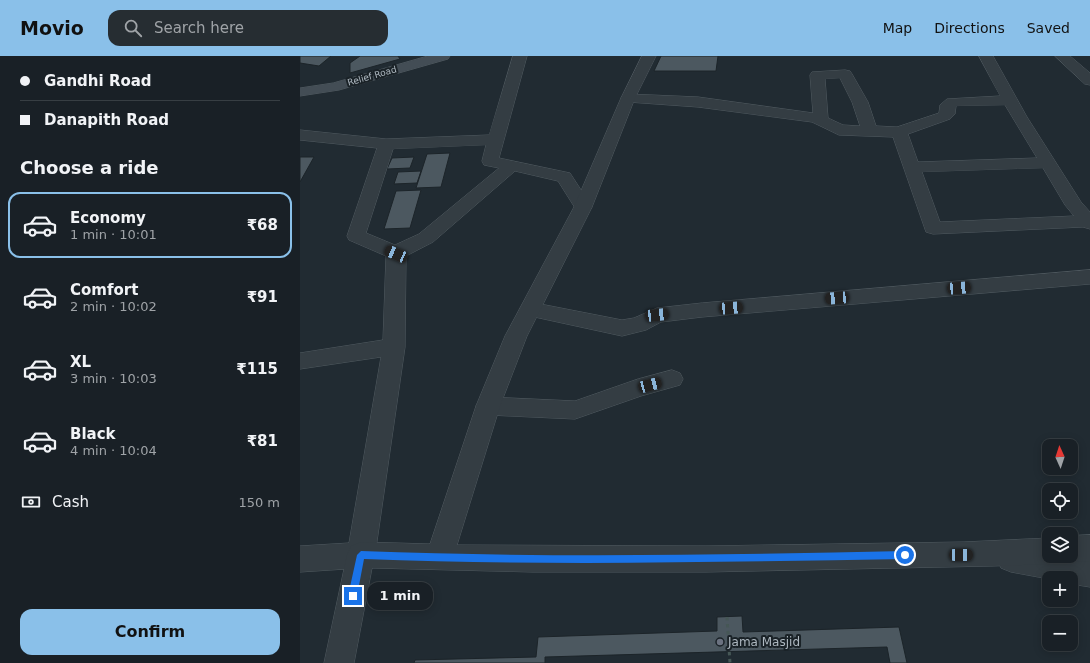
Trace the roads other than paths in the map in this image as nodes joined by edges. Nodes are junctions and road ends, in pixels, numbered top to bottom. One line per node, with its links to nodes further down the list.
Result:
1 (443, 56): 6 (main road, Relief Road)
2 (520, 56): 15 (street)
3 (649, 56): 9 (street)
4 (986, 56): 10 (street)
5 (1062, 56): 7 (street)
6 (425, 58): 8 (main road, Relief Road)
7 (1090, 81)
8 (300, 92)
9 (628, 98): 11 (street); 20 (street)
10 (1008, 100): 13 (street); 17 (street)
11 (821, 120): 12 (street); 12 (street)
12 (870, 131): 13 (street)
13 (899, 132): 19 (street)
14 (300, 135): 16 (street)
15 (496, 140): 16 (street); 18 (street)
16 (386, 144): 22 (street)
17 (1047, 163): 19 (street); 21 (street)
18 (511, 166): 20 (street); 22 (street)
19 (911, 167): 21 (street)
20 (583, 207): 24 (street)
21 (1089, 222)
22 (396, 254): 25 (street)
23 (1090, 277): 24 (street)
24 (530, 309): 28 (street)
25 (394, 347): 26 (street); 32 (street)
26 (300, 361)
27 (672, 379): 28 (street)
28 (488, 406): 34 (street)
29 (1090, 548): 30 (street)
30 (1078, 549)
31 (1042, 551): 33 (street)
32 (361, 555): 34 (street); 35 (street); 37 (street)
33 (990, 555): 34 (street); 36 (street)
34 (439, 558)
35 (300, 559)
36 (1090, 574)
37 (339, 663)

